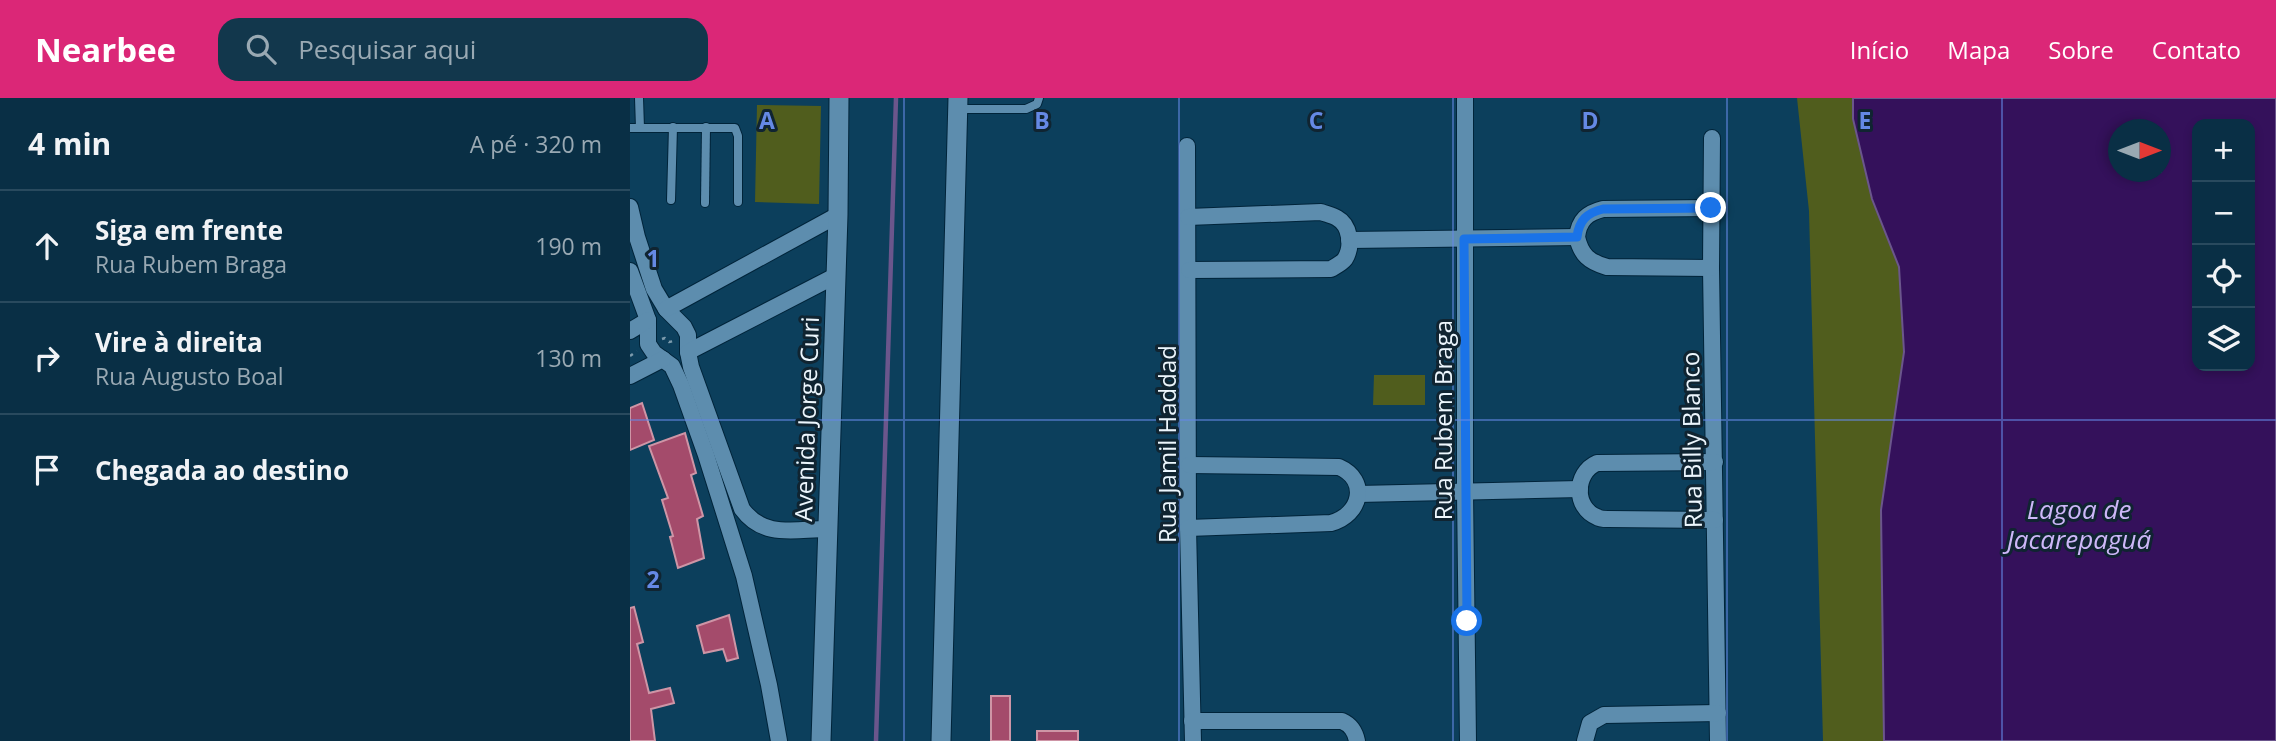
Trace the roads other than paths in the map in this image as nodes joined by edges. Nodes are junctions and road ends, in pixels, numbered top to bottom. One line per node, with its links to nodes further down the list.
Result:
1 (639, 98): 9 (lane)
2 (839, 98): 17 (street, Avenida Jorge Curi)
3 (1039, 98): 5 (lane)
4 (1465, 98): 20 (street, Rua Rubem Braga)
5 (958, 104): 44 (street)
6 (673, 127): 7 (lane); 9 (lane); 12 (lane)
7 (706, 127): 13 (lane); 14 (lane)
8 (630, 128): 9 (lane)
9 (640, 128)
10 (1712, 138): 16 (street, Rua Billy Blanco)
11 (1187, 146): 18 (street, Rua Jamil Haddad)
12 (671, 200)
13 (738, 202)
14 (705, 203)
15 (630, 206): 26 (street)
16 (1711, 208): 19 (street); 22 (street, Rua Billy Blanco)
17 (838, 215): 25 (street, Avenida Jorge Curi); 26 (street)
18 (1188, 217): 21 (street); 23 (street, Rua Jamil Haddad)
19 (1577, 237): 20 (street); 22 (street)
20 (1464, 239): 21 (street); 35 (street, Rua Rubem Braga)
21 (1349, 240): 23 (street)
22 (1711, 268): 32 (street, Rua Billy Blanco)
23 (1189, 270): 33 (street, Rua Jamil Haddad)
24 (630, 271): 27 (street)
25 (835, 276): 29 (street); 39 (street, Avenida Jorge Curi)
26 (666, 309): 29 (street)
27 (648, 320): 28 (street); 30 (street)
28 (630, 331)
29 (688, 352): 39 (street)
30 (663, 359): 31 (street); 42 (street)
31 (630, 376)
32 (1715, 462): 34 (street); 37 (street, Rua Billy Blanco)
33 (1189, 465): 36 (street); 38 (street, Rua Jamil Haddad)
34 (1580, 489): 35 (street); 37 (street)
35 (1465, 492): 36 (street); 47 (street, Rua Rubem Braga)
36 (1358, 494): 38 (street)
37 (1715, 520): 40 (street, Rua Billy Blanco)
38 (1188, 528): 41 (street, Rua Jamil Haddad)
39 (827, 529): 43 (street, Avenida Jorge Curi)
40 (1718, 713): 48 (street); 49 (street, Rua Billy Blanco)
41 (1192, 721): 45 (street, Rua Jamil Haddad); 46 (street)
42 (779, 741)
43 (821, 741)
44 (941, 741)
45 (1193, 741)
46 (1357, 741)
47 (1468, 741)
48 (1585, 741)
49 (1718, 741)

